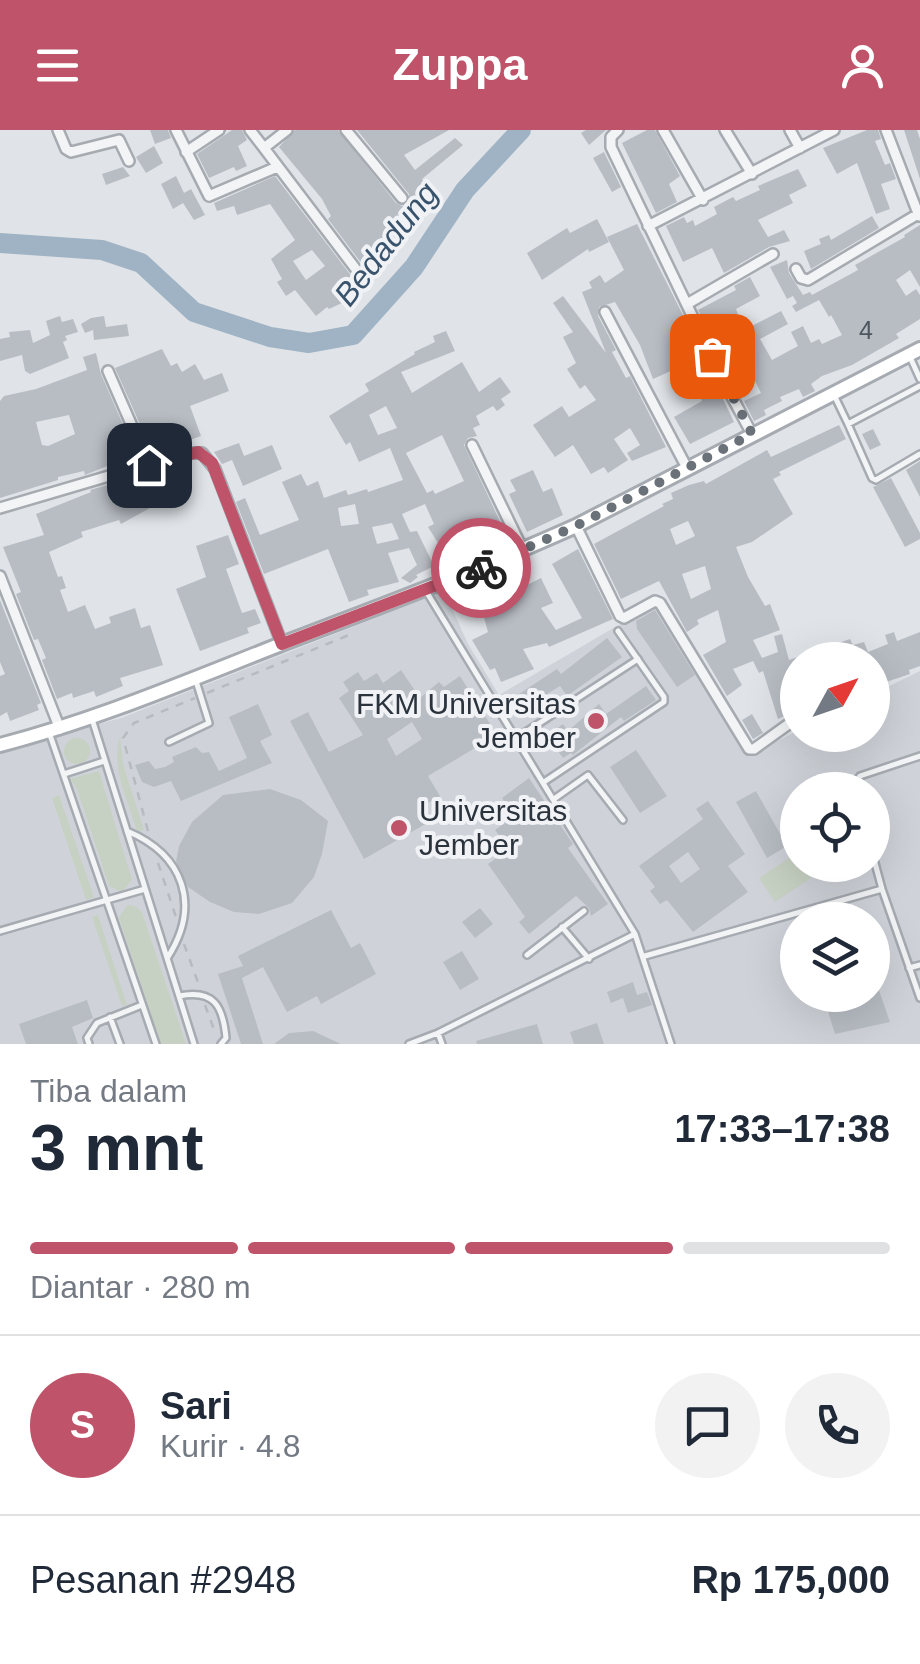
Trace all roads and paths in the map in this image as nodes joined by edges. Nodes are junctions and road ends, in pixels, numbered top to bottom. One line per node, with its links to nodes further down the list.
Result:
1 (58, 130): 16 (street)
2 (176, 130): 15 (street)
3 (220, 130): 15 (street)
4 (250, 130): 13 (street)
5 (287, 130): 13 (street)
6 (346, 130): 19 (street)
7 (618, 130): 22 (street)
8 (663, 130): 20 (street)
9 (726, 130): 18 (street)
10 (790, 130): 14 (street)
11 (834, 130): 14 (street)
12 (886, 130): 21 (street)
13 (264, 148): 17 (street)
14 (800, 148): 18 (street)
15 (186, 152): 17 (street)
16 (130, 162)
17 (277, 166): 24 (street)
18 (752, 174): 20 (street)
19 (402, 198)
20 (703, 200): 22 (street)
21 (919, 216): 25 (street)
22 (648, 226): 26 (street)
23 (773, 254): 26 (street)
24 (356, 268)
25 (796, 269)
26 (687, 304): 33 (street)
27 (606, 312): 37 (street)
28 (914, 352): 30 (lane); 31 (main road)
29 (108, 370): 36 (street)
30 (920, 383): 32 (lane)
31 (834, 394): 32 (lane); 33 (main road)
32 (848, 424): 35 (lane)
33 (752, 434): 37 (main road)
34 (472, 445): 40 (street)
35 (920, 454)
36 (149, 465): 38 (street); 45 (street)
37 (688, 468): 39 (main road)
38 (0, 508)
39 (576, 526): 40 (main road); 51 (street)
40 (522, 550): 42 (main road)
41 (0, 576): 50 (street)
42 (426, 591): 43 (main road); 52 (lane)
43 (344, 621): 45 (main road); 48 (path)
44 (618, 630): 46 (lane)
45 (282, 644): 47 (main road)
46 (638, 659): 52 (lane); 59 (lane)
47 (195, 678): 48 (lane); 49 (main road)
48 (202, 695): 53 (lane); 63 (path)
49 (92, 719): 50 (main road); 56 (lane)
50 (55, 730): 54 (main road); 58 (lane)
51 (780, 730)
52 (515, 739): 59 (lane)
53 (169, 742)
54 (0, 745)
55 (920, 756): 57 (lane)
56 (105, 761): 58 (lane); 62 (lane)
57 (872, 772)
58 (64, 774): 67 (lane)
59 (544, 782): 60 (lane)
60 (554, 799): 61 (lane); 71 (lane)
61 (622, 820)
62 (127, 831): 63 (lane); 65 (lane)
63 (152, 842): 72 (path); 72 (lane)
64 (880, 882): 66 (lane)
65 (145, 889): 67 (lane); 75 (lane)
66 (882, 889): 74 (lane); 78 (lane)
67 (106, 900): 70 (lane); 82 (lane)
68 (584, 911): 69 (lane)
69 (562, 927): 73 (lane); 76 (lane)
70 (0, 932)
71 (635, 934): 74 (lane); 76 (lane)
72 (182, 936): 75 (lane); 79 (path)
73 (527, 955)
74 (645, 956): 92 (lane)
75 (167, 958): 80 (lane)
76 (588, 960): 84 (lane)
77 (920, 966): 78 (lane)
78 (910, 968): 81 (lane)
79 (202, 995): 80 (lane); 89 (path); 89 (lane)
80 (179, 996): 88 (lane)
81 (920, 998)
82 (142, 1004): 83 (lane); 87 (lane)
83 (110, 1017): 85 (lane); 86 (lane)
84 (438, 1033): 90 (lane); 91 (lane)
85 (89, 1044)
86 (120, 1044)
87 (156, 1044)
88 (194, 1044)
89 (220, 1044)
90 (409, 1044)
91 (442, 1044)
92 (671, 1044)

